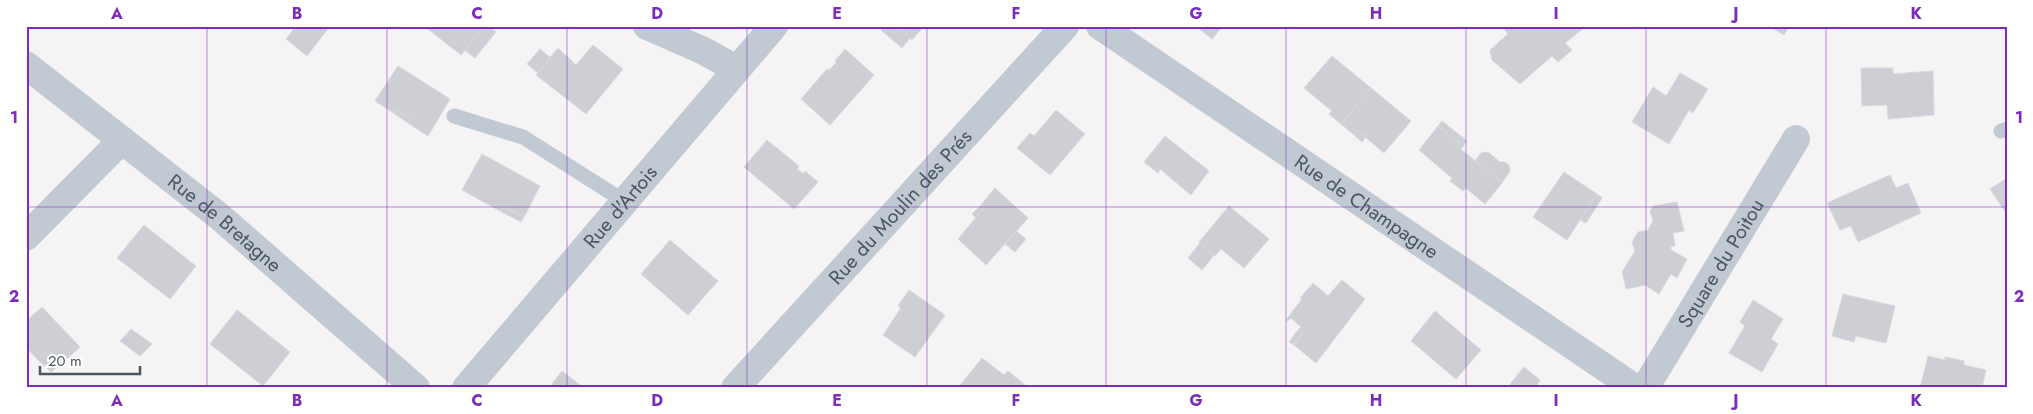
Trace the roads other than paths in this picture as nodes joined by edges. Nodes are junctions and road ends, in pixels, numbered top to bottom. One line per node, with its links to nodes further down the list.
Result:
1 (647, 26): 6 (street)
2 (774, 26): 6 (street, Rue d'Artois)
3 (1064, 26): 14 (street, Rue du Moulin des Prés)
4 (1100, 26): 15 (street, Rue de Champagne)
5 (26, 65): 9 (street, Rue de Bretagne)
6 (736, 69): 10 (street, Rue d'Artois)
7 (454, 116): 10 (lane)
8 (1796, 139): 16 (street, Square du Poitou)
9 (122, 140): 11 (street); 12 (street, Rue de Bretagne)
10 (624, 201): 13 (street, Rue d'Artois)
11 (26, 237)
12 (416, 388)
13 (466, 388)
14 (736, 388)
15 (1635, 388)
16 (1645, 388)

